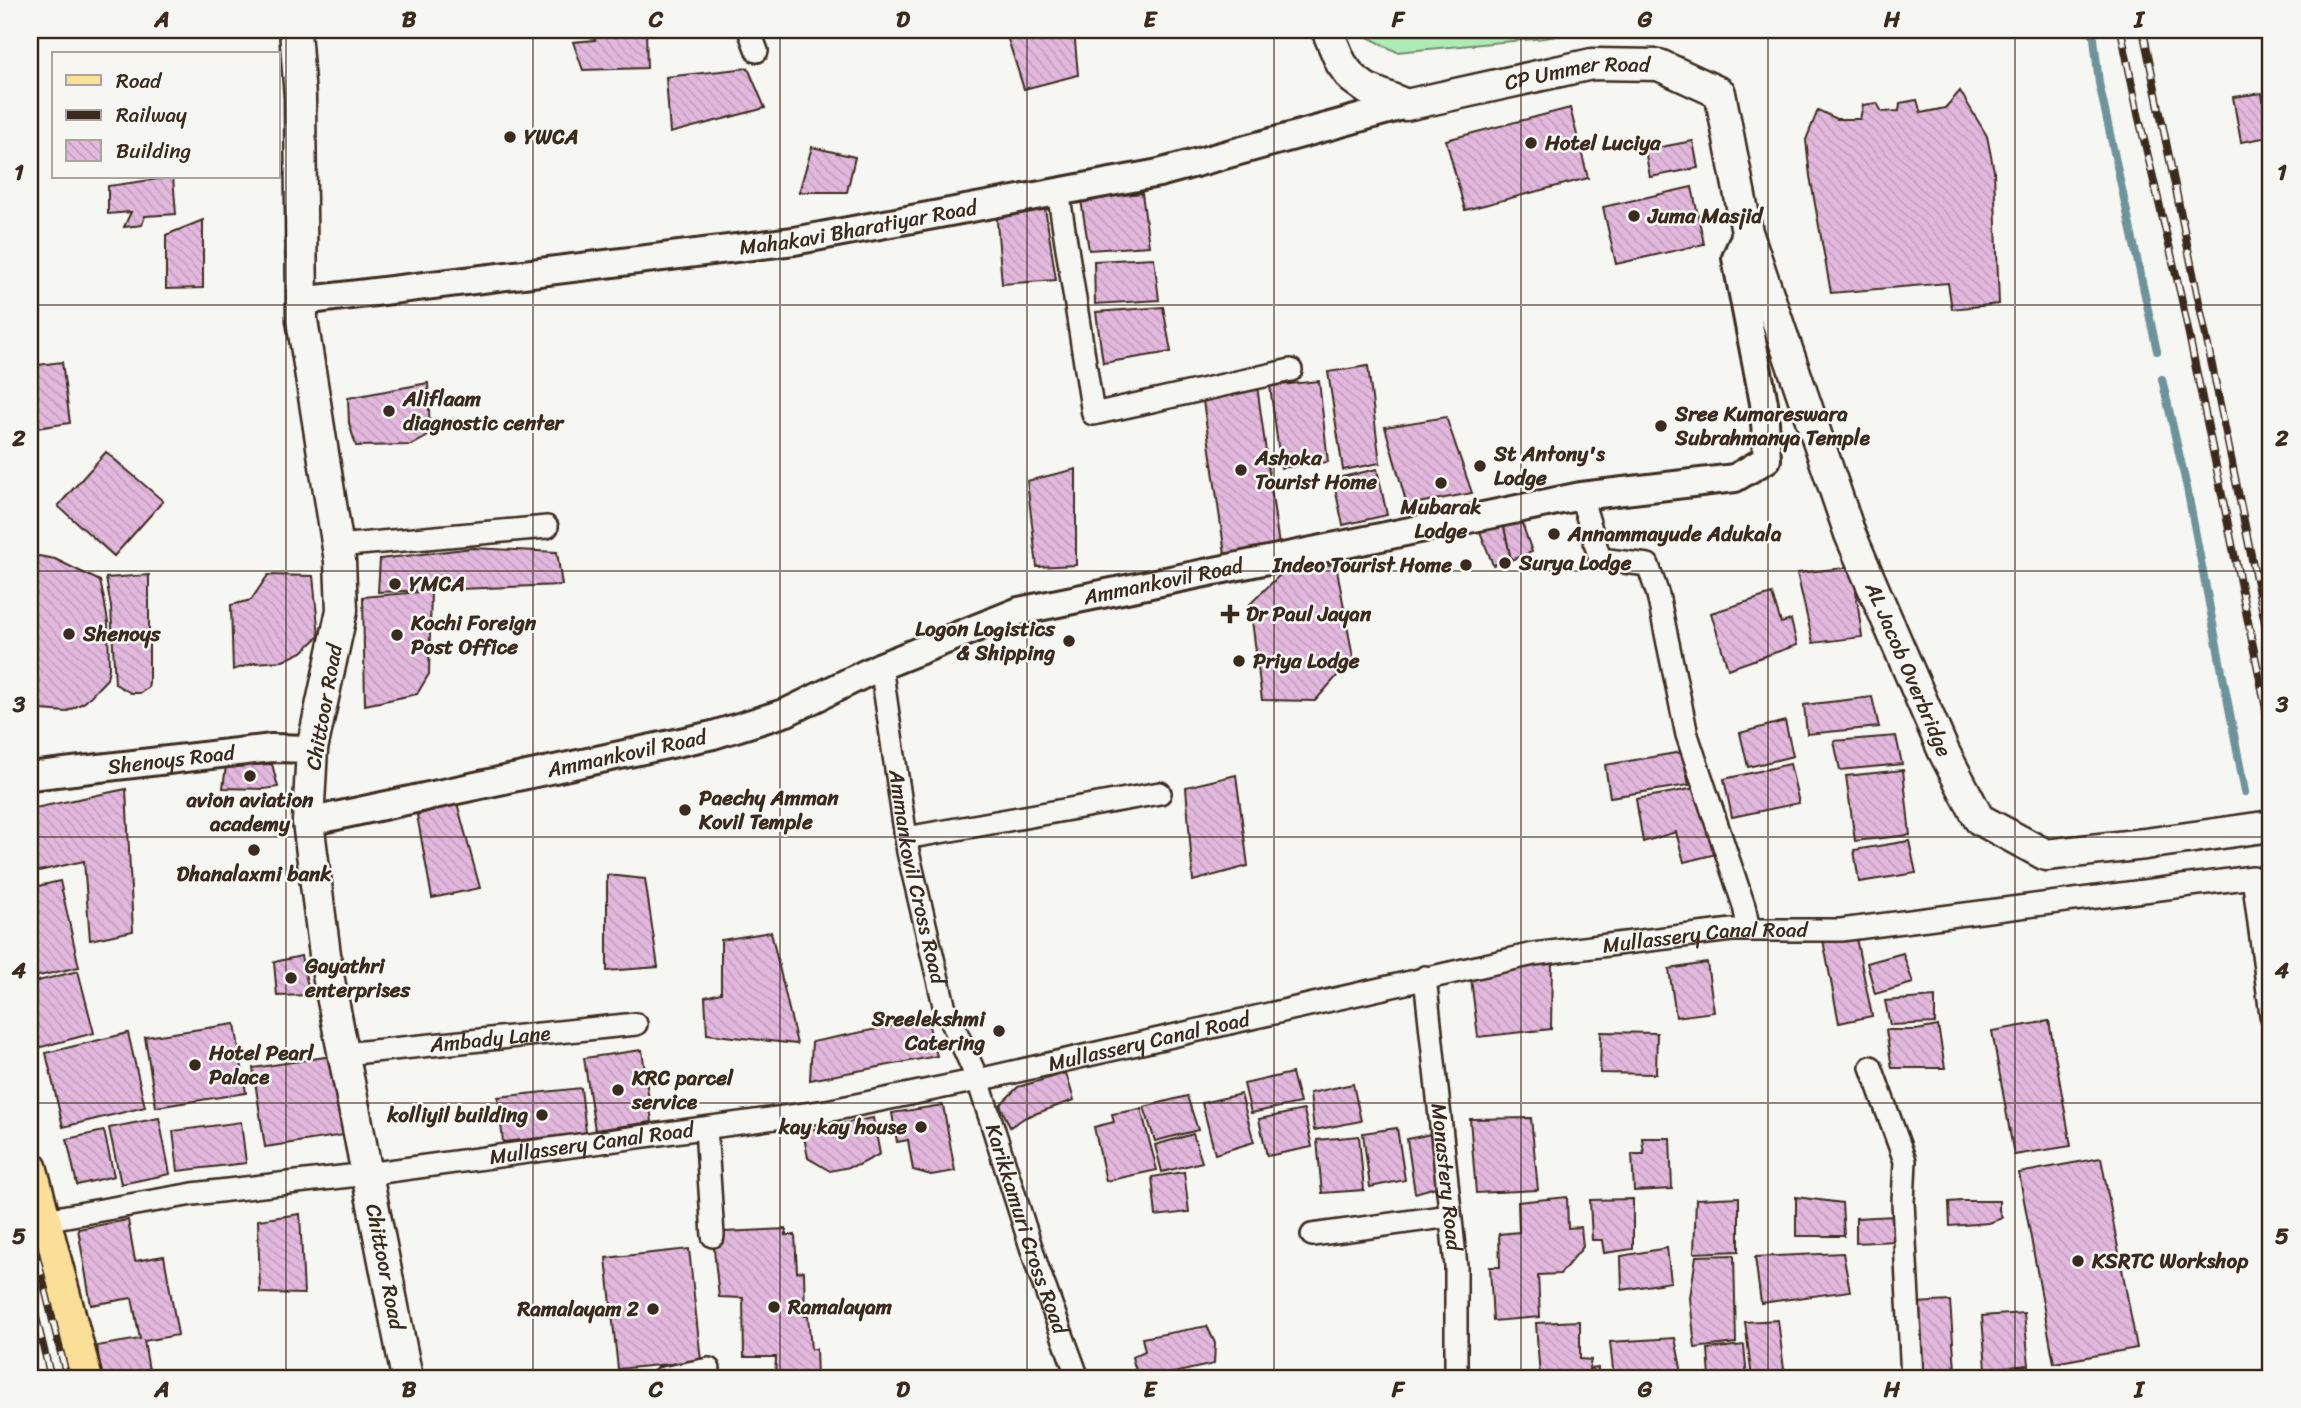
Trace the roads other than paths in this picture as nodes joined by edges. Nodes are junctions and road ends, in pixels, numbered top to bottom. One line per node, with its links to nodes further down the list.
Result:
1 (295, 30): 8 (main road, Chittoor Road)
2 (749, 30): 4 (street)
3 (1327, 30): 5 (main road)
4 (757, 51)
5 (1406, 105): 6 (street, Mahakavi Bharatiyar Road); 7 (main road, CP Ummer Road)
6 (1058, 191): 8 (street, Mahakavi Bharatiyar Road); 9 (street)
7 (1747, 232): 10 (street, Ammankovil Road); 18 (main road, AL Jacob Overbridge)
8 (301, 301): 12 (main road, Chittoor Road)
9 (1291, 370)
10 (1581, 496): 13 (street, Ammankovil Road); 20 (street)
11 (547, 527): 12 (street)
12 (337, 546): 14 (main road, Chittoor Road)
13 (881, 666): 17 (street, Ammankovil Road); 19 (street, Ammankovil Cross Road)
14 (312, 749): 15 (street, Shenoys Road); 17 (main road, Chittoor Road)
15 (30, 776)
16 (1160, 793): 19 (street)
17 (308, 822): 24 (main road, Chittoor Road)
18 (2271, 826)
19 (906, 838): 26 (street, Ammankovil Cross Road)
20 (1749, 930): 21 (street, Mullassery Canal Road); 22 (street, Mullassery Canal Road)
21 (1425, 977): 26 (street, Mullassery Canal Road); 30 (street, Monastery Road)
22 (2271, 1014)
23 (636, 1024): 24 (street, Ambady Lane)
24 (344, 1054): 29 (main road, Chittoor Road)
25 (1871, 1067): 40 (street)
26 (978, 1080): 27 (street, Mullassery Canal Road); 38 (street, Karikkamuri Cross Road)
27 (706, 1128): 29 (street, Mullassery Canal Road); 33 (street)
28 (30, 1168): 31 (main road)
29 (367, 1174): 31 (street, Mullassery Canal Road); 36 (main road, Chittoor Road)
30 (1450, 1216): 32 (street); 39 (street, Monastery Road)
31 (44, 1220): 35 (main road)
32 (1311, 1235)
33 (713, 1236)
34 (709, 1369): 37 (street)
35 (86, 1378)
36 (407, 1378)
37 (663, 1378)
38 (1078, 1378)
39 (1456, 1378)
40 (1912, 1378)

